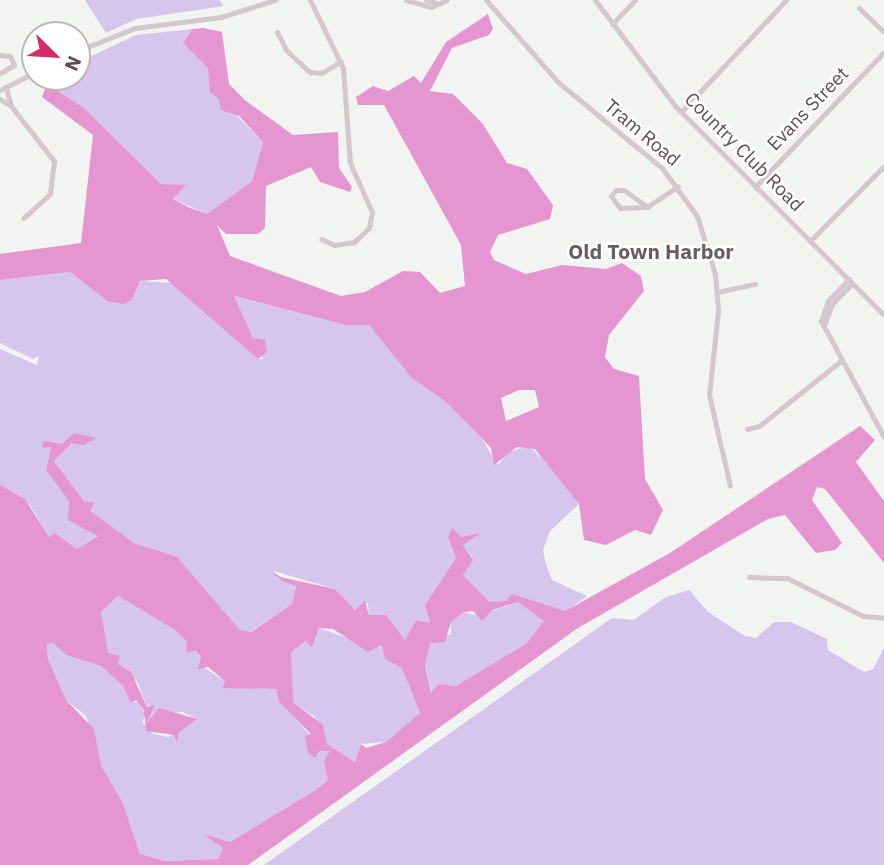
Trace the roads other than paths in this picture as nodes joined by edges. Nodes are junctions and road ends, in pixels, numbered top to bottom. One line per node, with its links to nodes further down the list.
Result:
1 (275, 0): 15 (street)
2 (310, 0): 18 (street)
3 (407, 0): 10 (street)
4 (426, 0): 10 (street)
5 (447, 0): 10 (street)
6 (486, 0): 28 (street, Tram Road)
7 (595, 0): 12 (street, Country Club Road)
8 (635, 0): 12 (street)
9 (786, 0): 26 (street)
10 (436, 3)
11 (859, 8): 14 (street)
12 (612, 23): 26 (street, Country Club Road)
13 (277, 32): 18 (street)
14 (884, 32)
15 (91, 45)
16 (884, 52): 29 (street, Evans Street)
17 (0, 55): 20 (street)
18 (341, 61): 32 (street)
19 (0, 73): 20 (street)
20 (8, 73): 22 (street)
21 (21, 80): 22 (street)
22 (13, 84): 23 (street)
23 (3, 88): 25 (street)
24 (0, 99): 25 (street)
25 (11, 106): 31 (street)
26 (681, 112): 29 (street, Country Club Road)
27 (884, 166): 33 (street)
28 (678, 186): 30 (street); 36 (street, Tram Road)
29 (755, 187): 33 (street, Country Club Road)
30 (647, 207): 30 (street)
31 (23, 218)
32 (321, 239)
33 (810, 241): 34 (street, Country Club Road)
34 (850, 281): 37 (street, Country Club Road); 38 (street)
35 (755, 284): 36 (street)
36 (717, 292): 41 (street, Tram Road)
37 (884, 315)
38 (842, 360): 39 (street); 40 (street)
39 (747, 429)
40 (884, 437)
41 (730, 486)
42 (750, 578): 43 (street)
43 (884, 618)

